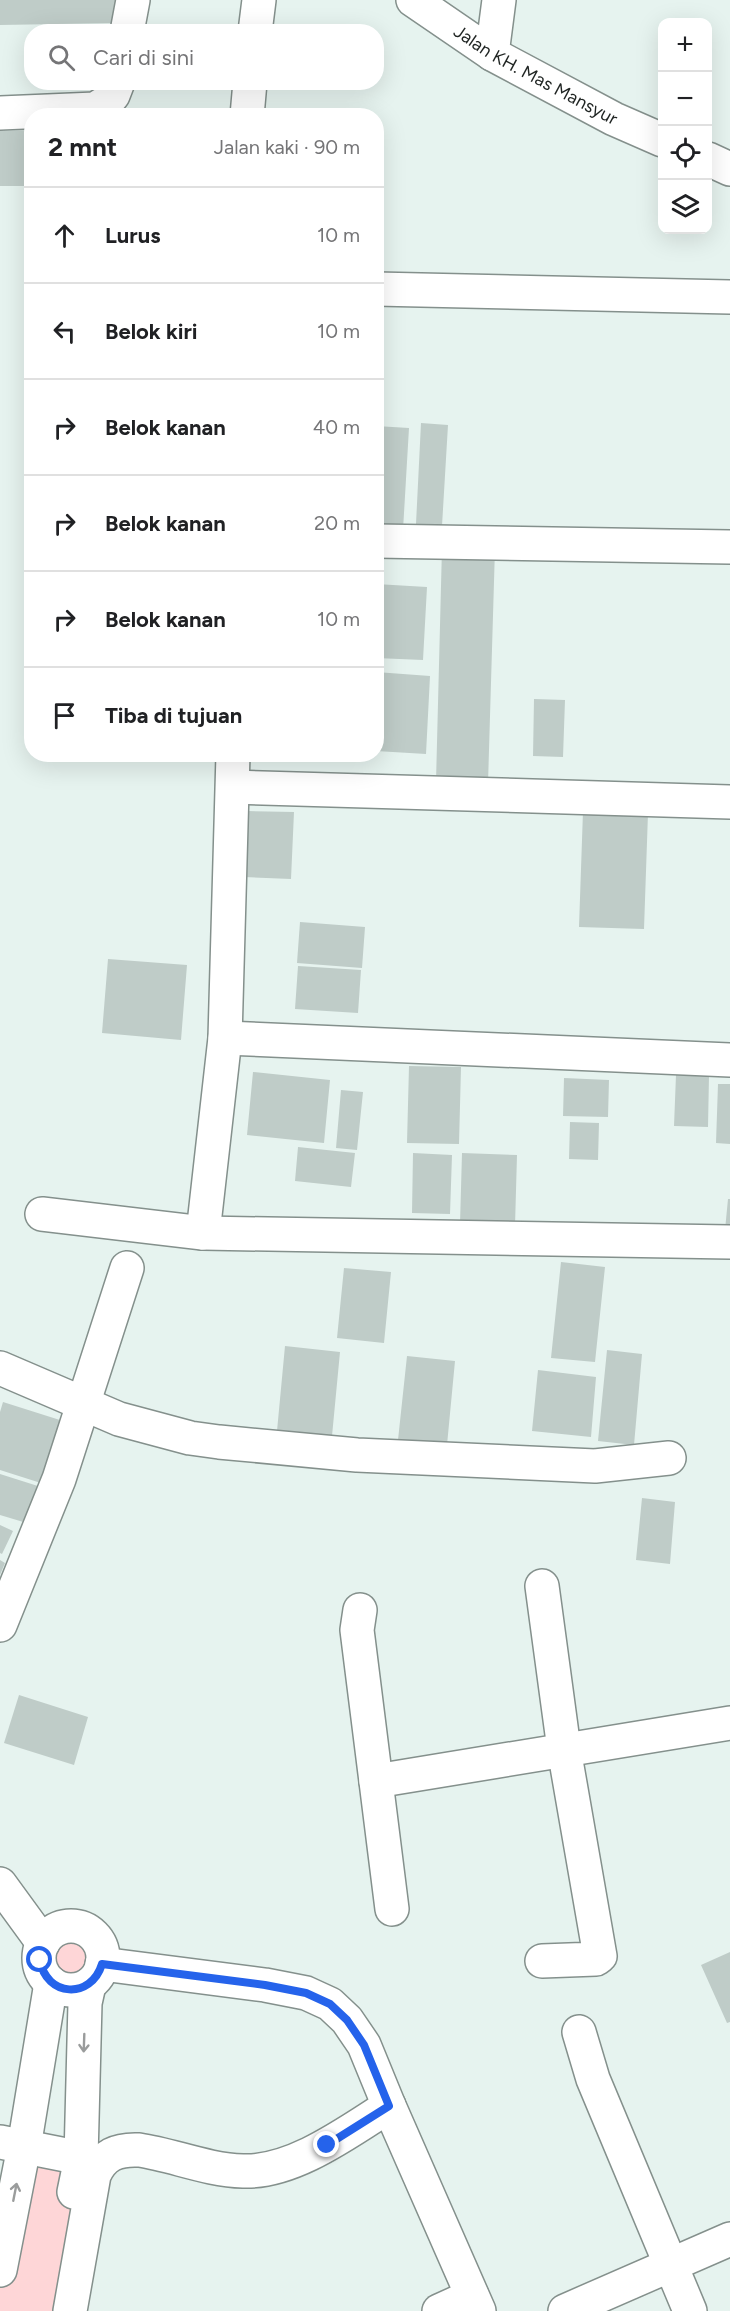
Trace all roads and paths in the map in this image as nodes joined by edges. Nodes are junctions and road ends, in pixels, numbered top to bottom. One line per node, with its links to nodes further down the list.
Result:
1 (133, 0): 5 (street)
2 (259, 0): 6 (street)
3 (413, 0): 7 (street, Jalan KH. Mas Mansyur)
4 (499, 0): 7 (street)
5 (128, 24)
6 (256, 24)
7 (492, 54): 14 (street, Jalan KH. Mas Mansyur)
8 (116, 90): 10 (street)
9 (249, 90): 11 (street)
10 (98, 108)
11 (248, 108)
12 (24, 112): 13 (street)
13 (0, 113)
14 (658, 138)
15 (712, 161): 16 (street)
16 (730, 169)
17 (384, 289): 18 (street)
18 (730, 297)
19 (384, 541): 20 (street)
20 (730, 547)
21 (233, 762): 22 (street)
22 (233, 787): 23 (street); 24 (street)
23 (730, 802)
24 (225, 1038): 25 (street); 27 (street)
25 (730, 1060)
26 (42, 1214): 27 (street)
27 (203, 1233): 28 (street)
28 (730, 1242)
29 (127, 1268): 31 (street)
30 (0, 1368): 31 (street)
31 (83, 1404): 32 (street); 35 (street)
32 (669, 1458)
33 (542, 1586): 37 (street)
34 (360, 1610): 38 (street)
35 (0, 1625)
36 (730, 1723): 37 (street)
37 (564, 1749): 38 (street); 42 (street)
38 (376, 1781): 40 (street)
39 (0, 1884): 41 (street)
40 (392, 1909)
41 (25, 1932): 43 (street); 44 (street)
42 (542, 1960)
43 (96, 1974): 44 (street); 46 (street); 48 (street, one-way to 48)
44 (51, 1983): 47 (street)
45 (579, 2032): 50 (street)
46 (389, 2106): 52 (street); 54 (street)
47 (12, 2144): 48 (street); 51 (street, one-way to 47)
48 (81, 2158): 53 (street)
49 (730, 2239): 50 (street)
50 (672, 2264): 56 (street); 57 (street)
51 (0, 2270)
52 (476, 2303): 55 (street)
53 (50, 2311)
54 (70, 2311)
55 (439, 2311)
56 (565, 2311)
57 (690, 2311)

